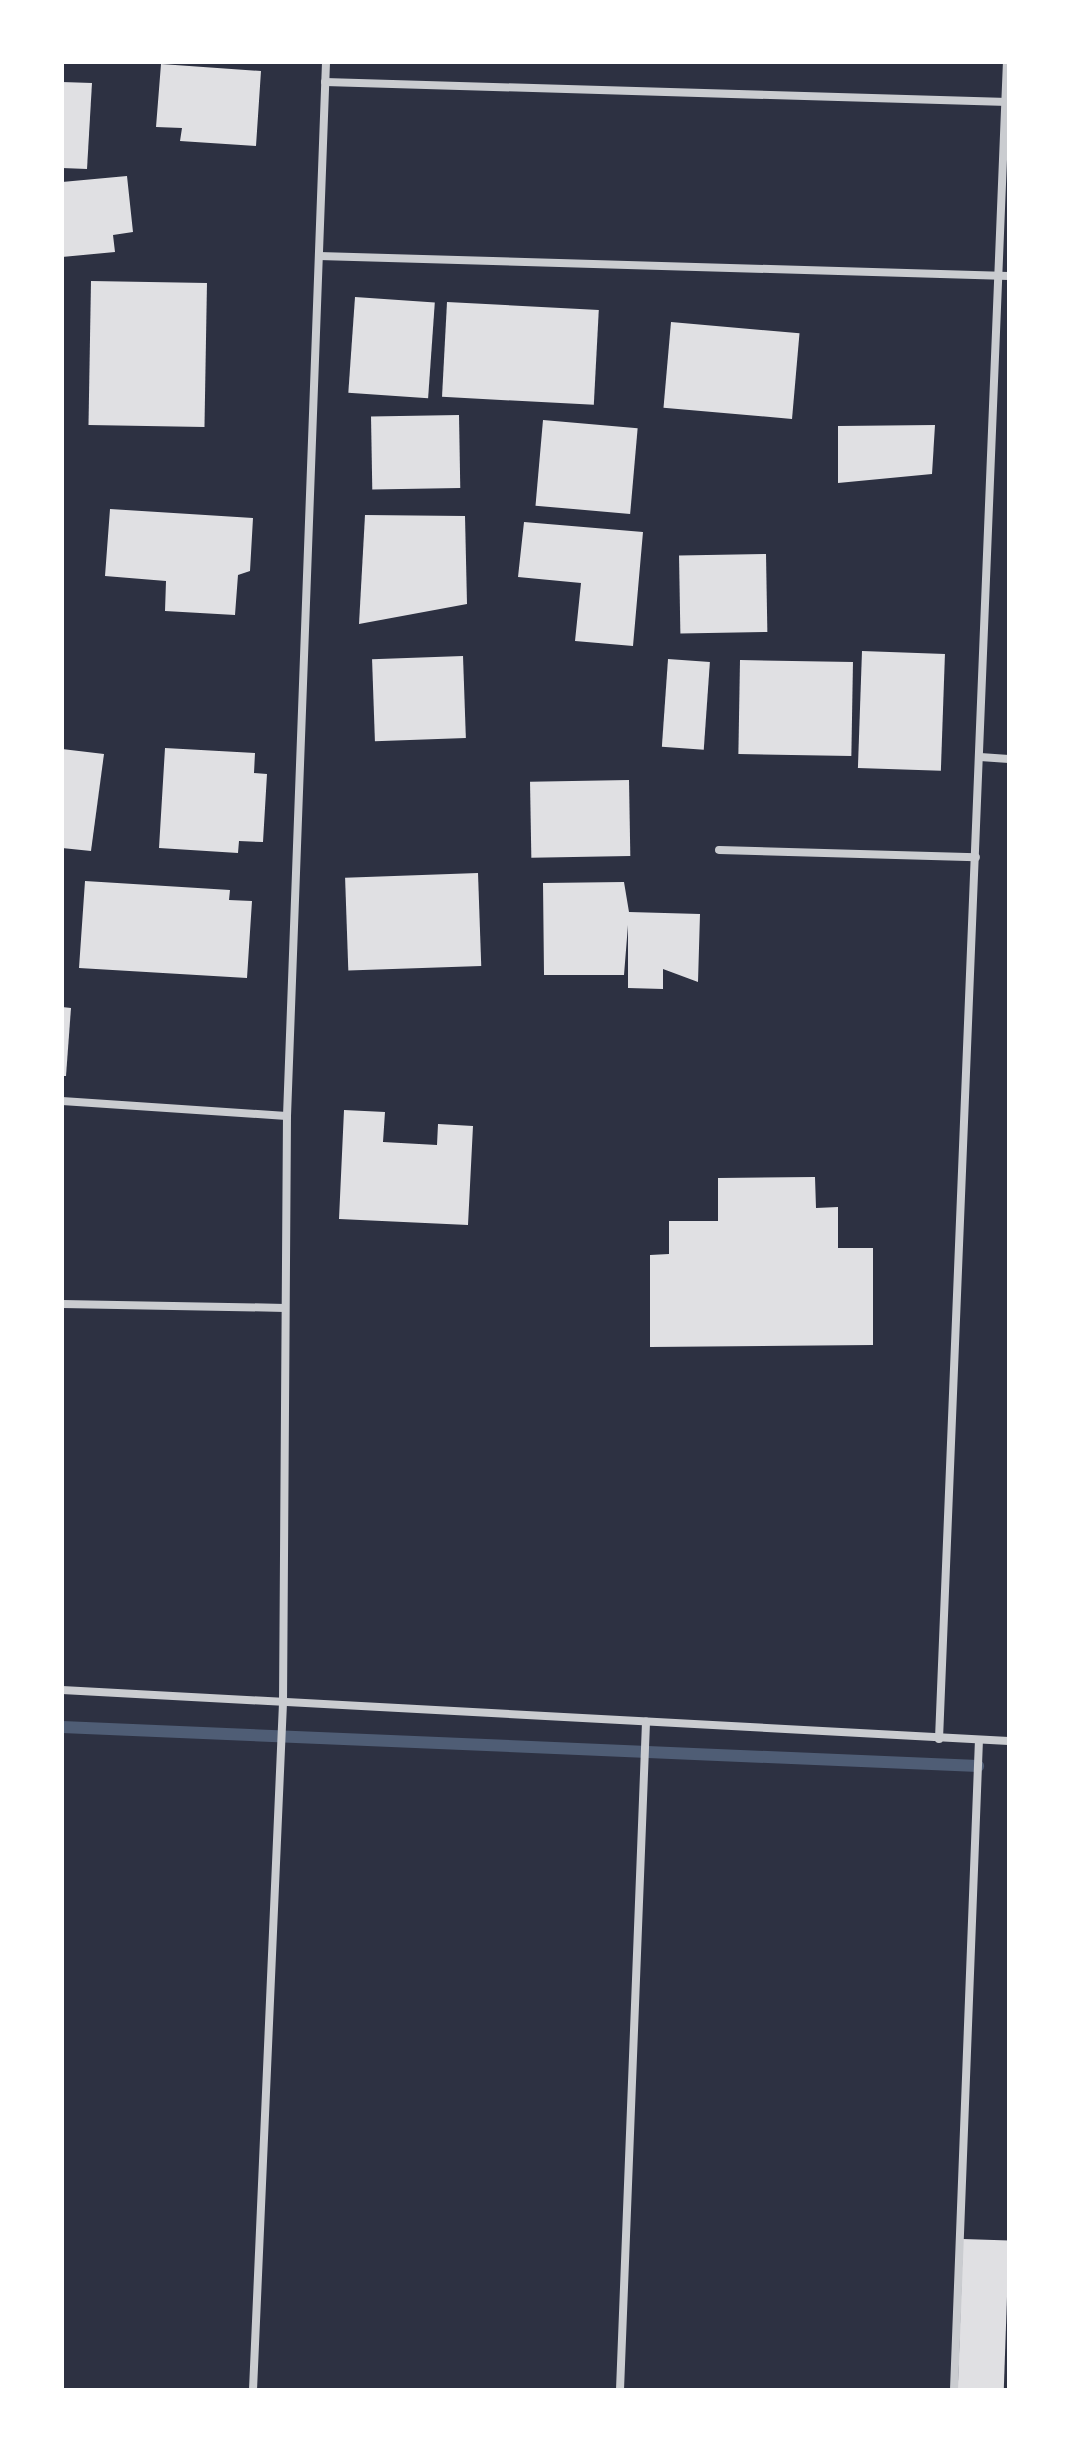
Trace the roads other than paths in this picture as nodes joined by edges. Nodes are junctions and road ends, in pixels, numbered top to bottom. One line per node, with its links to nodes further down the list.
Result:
1 (326, 62): 3 (street)
2 (1007, 62): 4 (street)
3 (325, 82): 4 (street); 5 (street)
4 (1007, 102): 6 (street)
5 (319, 256): 6 (street); 13 (street)
6 (998, 276): 7 (street); 8 (street)
7 (1009, 276)
8 (980, 757): 9 (street); 11 (street)
9 (1009, 759)
10 (719, 850): 11 (street)
11 (976, 857): 19 (street)
12 (62, 1101): 13 (street)
13 (287, 1116): 15 (street)
14 (62, 1304): 15 (street)
15 (285, 1308): 17 (street)
16 (62, 1690): 17 (street)
17 (283, 1703): 18 (street); 22 (street)
18 (646, 1722): 19 (street); 23 (street)
19 (939, 1739): 20 (street)
20 (979, 1740): 21 (street); 24 (street)
21 (1009, 1741)
22 (253, 2390)
23 (620, 2390)
24 (954, 2390)

